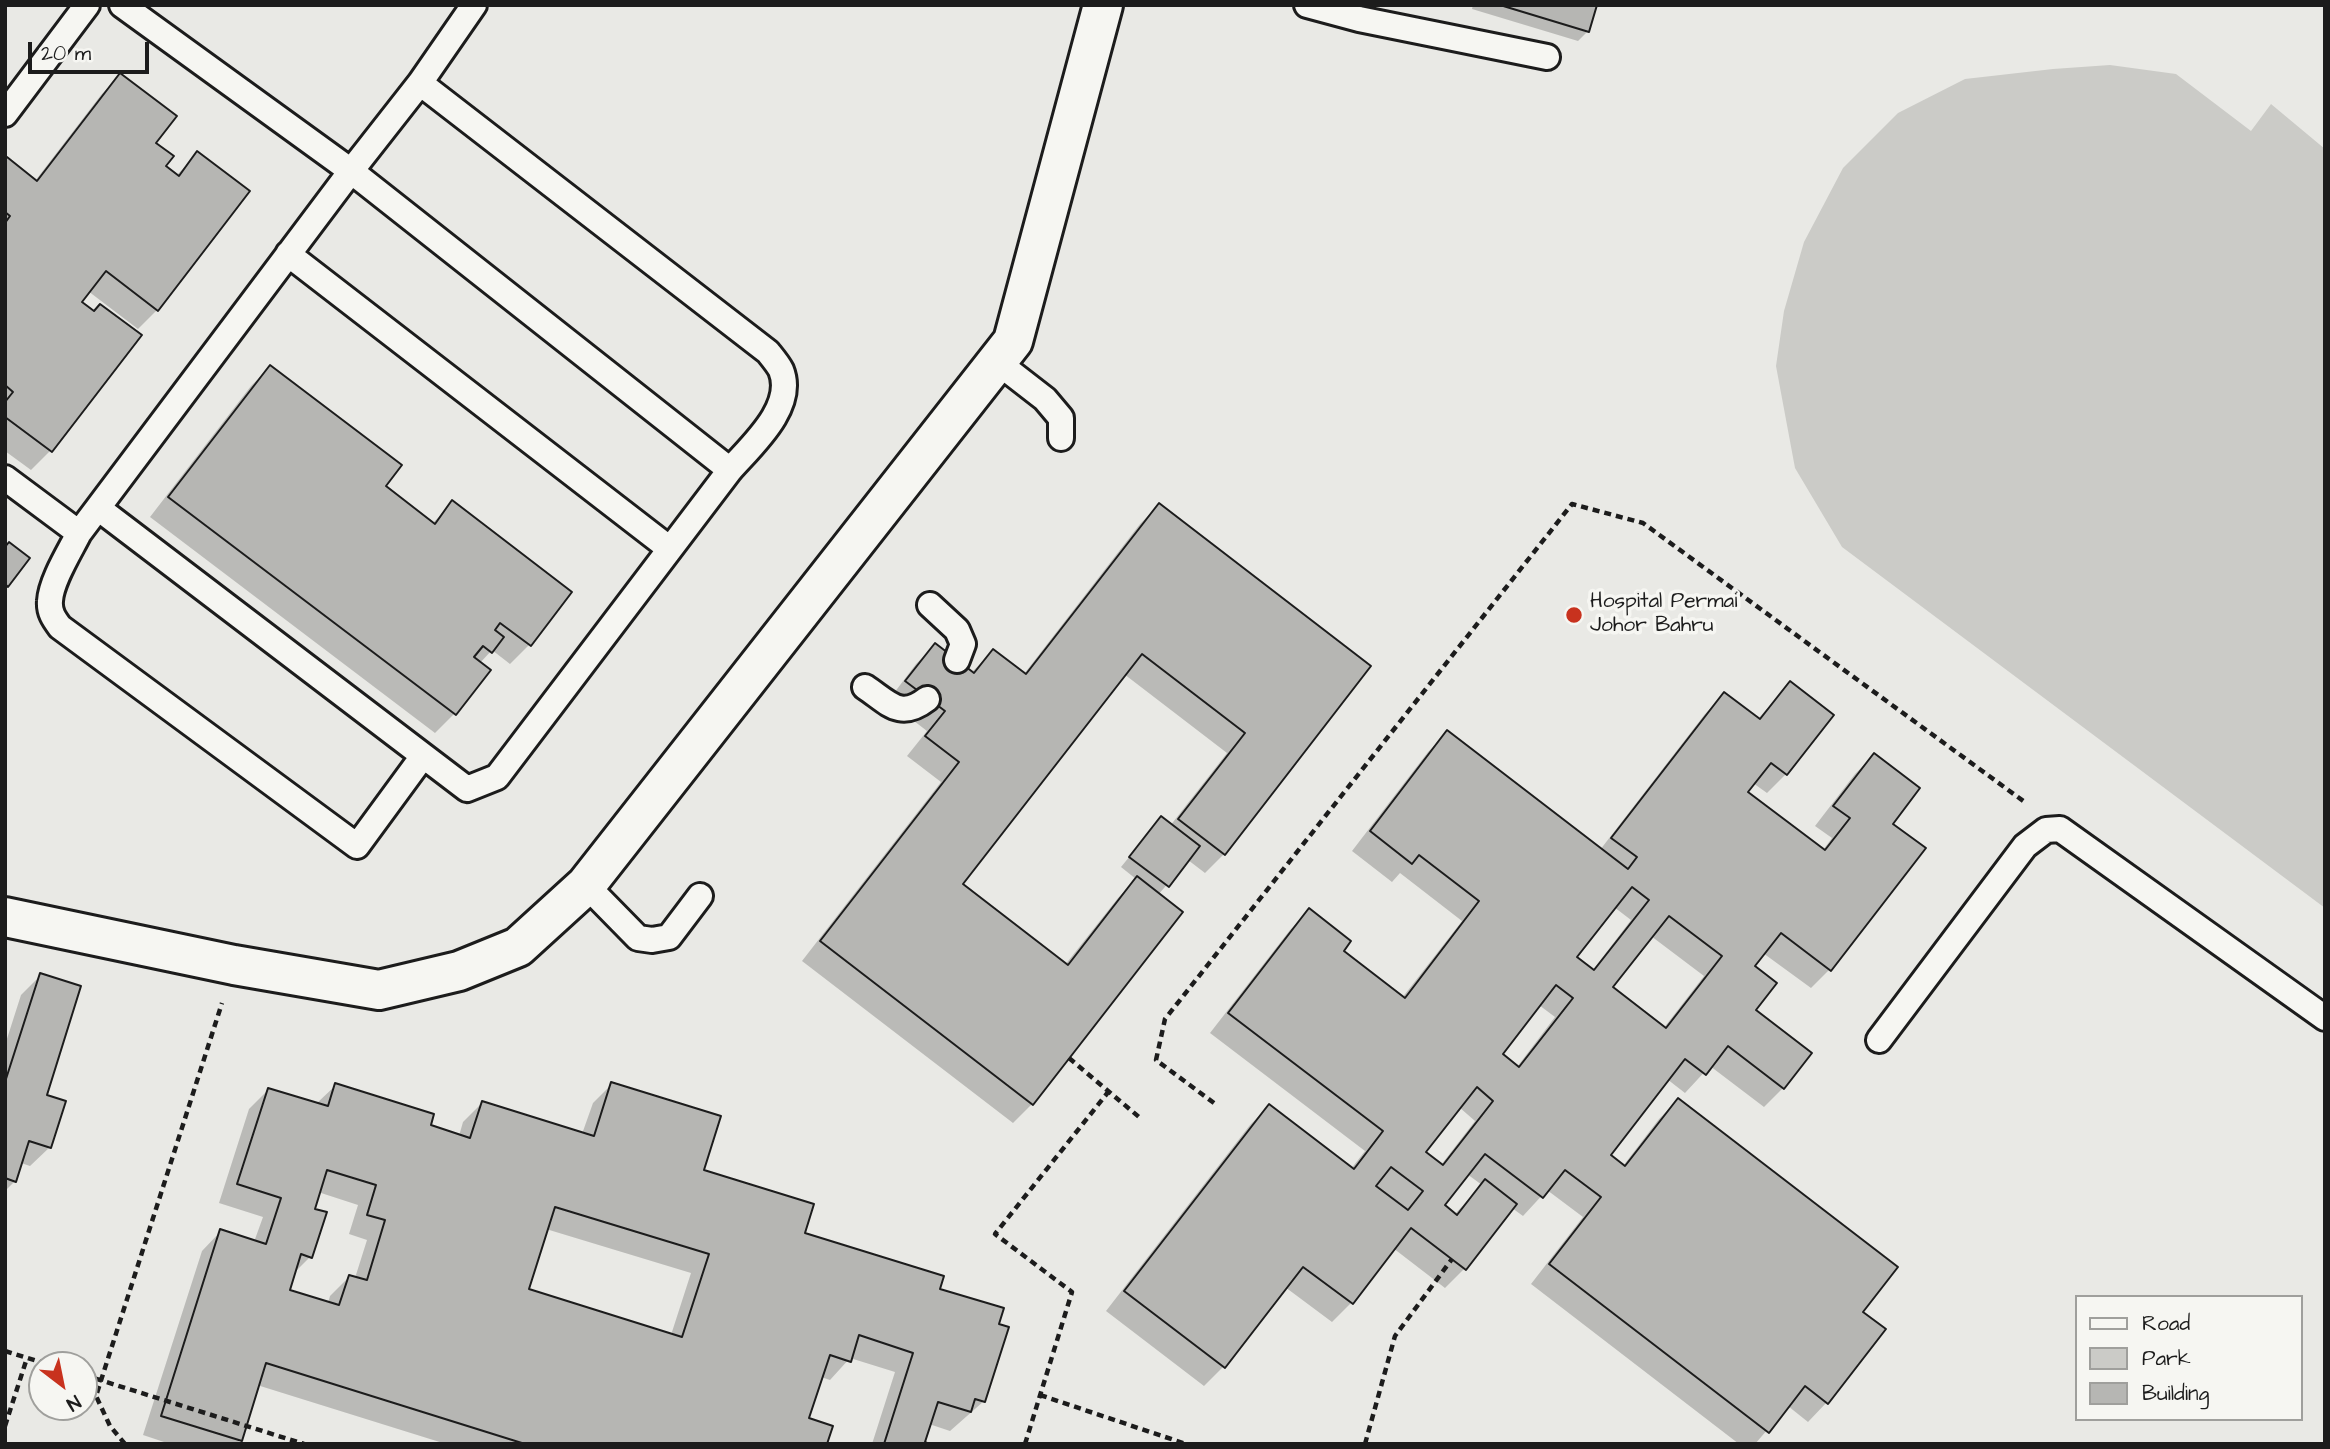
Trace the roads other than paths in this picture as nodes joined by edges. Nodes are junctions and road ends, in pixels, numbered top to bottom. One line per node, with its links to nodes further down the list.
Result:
1 (87, 5): 8 (lane)
2 (121, 5): 9 (lane)
3 (474, 5): 7 (lane)
4 (1103, 5): 11 (street)
5 (1307, 5): 6 (lane)
6 (1547, 57)
7 (420, 83): 9 (lane); 13 (lane)
8 (5, 114)
9 (351, 171): 10 (lane); 13 (lane)
10 (288, 254): 15 (lane); 17 (lane)
11 (996, 360): 12 (lane); 23 (street)
12 (1061, 438)
13 (730, 470): 17 (lane)
14 (7, 483): 16 (lane)
15 (98, 508): 16 (lane); 22 (lane)
16 (79, 533): 22 (lane)
17 (670, 549): 22 (lane)
18 (930, 604): 19 (lane)
19 (957, 660)
20 (864, 687): 21 (lane)
21 (927, 699)
22 (424, 756)
23 (586, 885): 24 (lane); 25 (street)
24 (700, 896)
25 (5, 917)
26 (2325, 1018): 27 (lane)
27 (1879, 1040)

